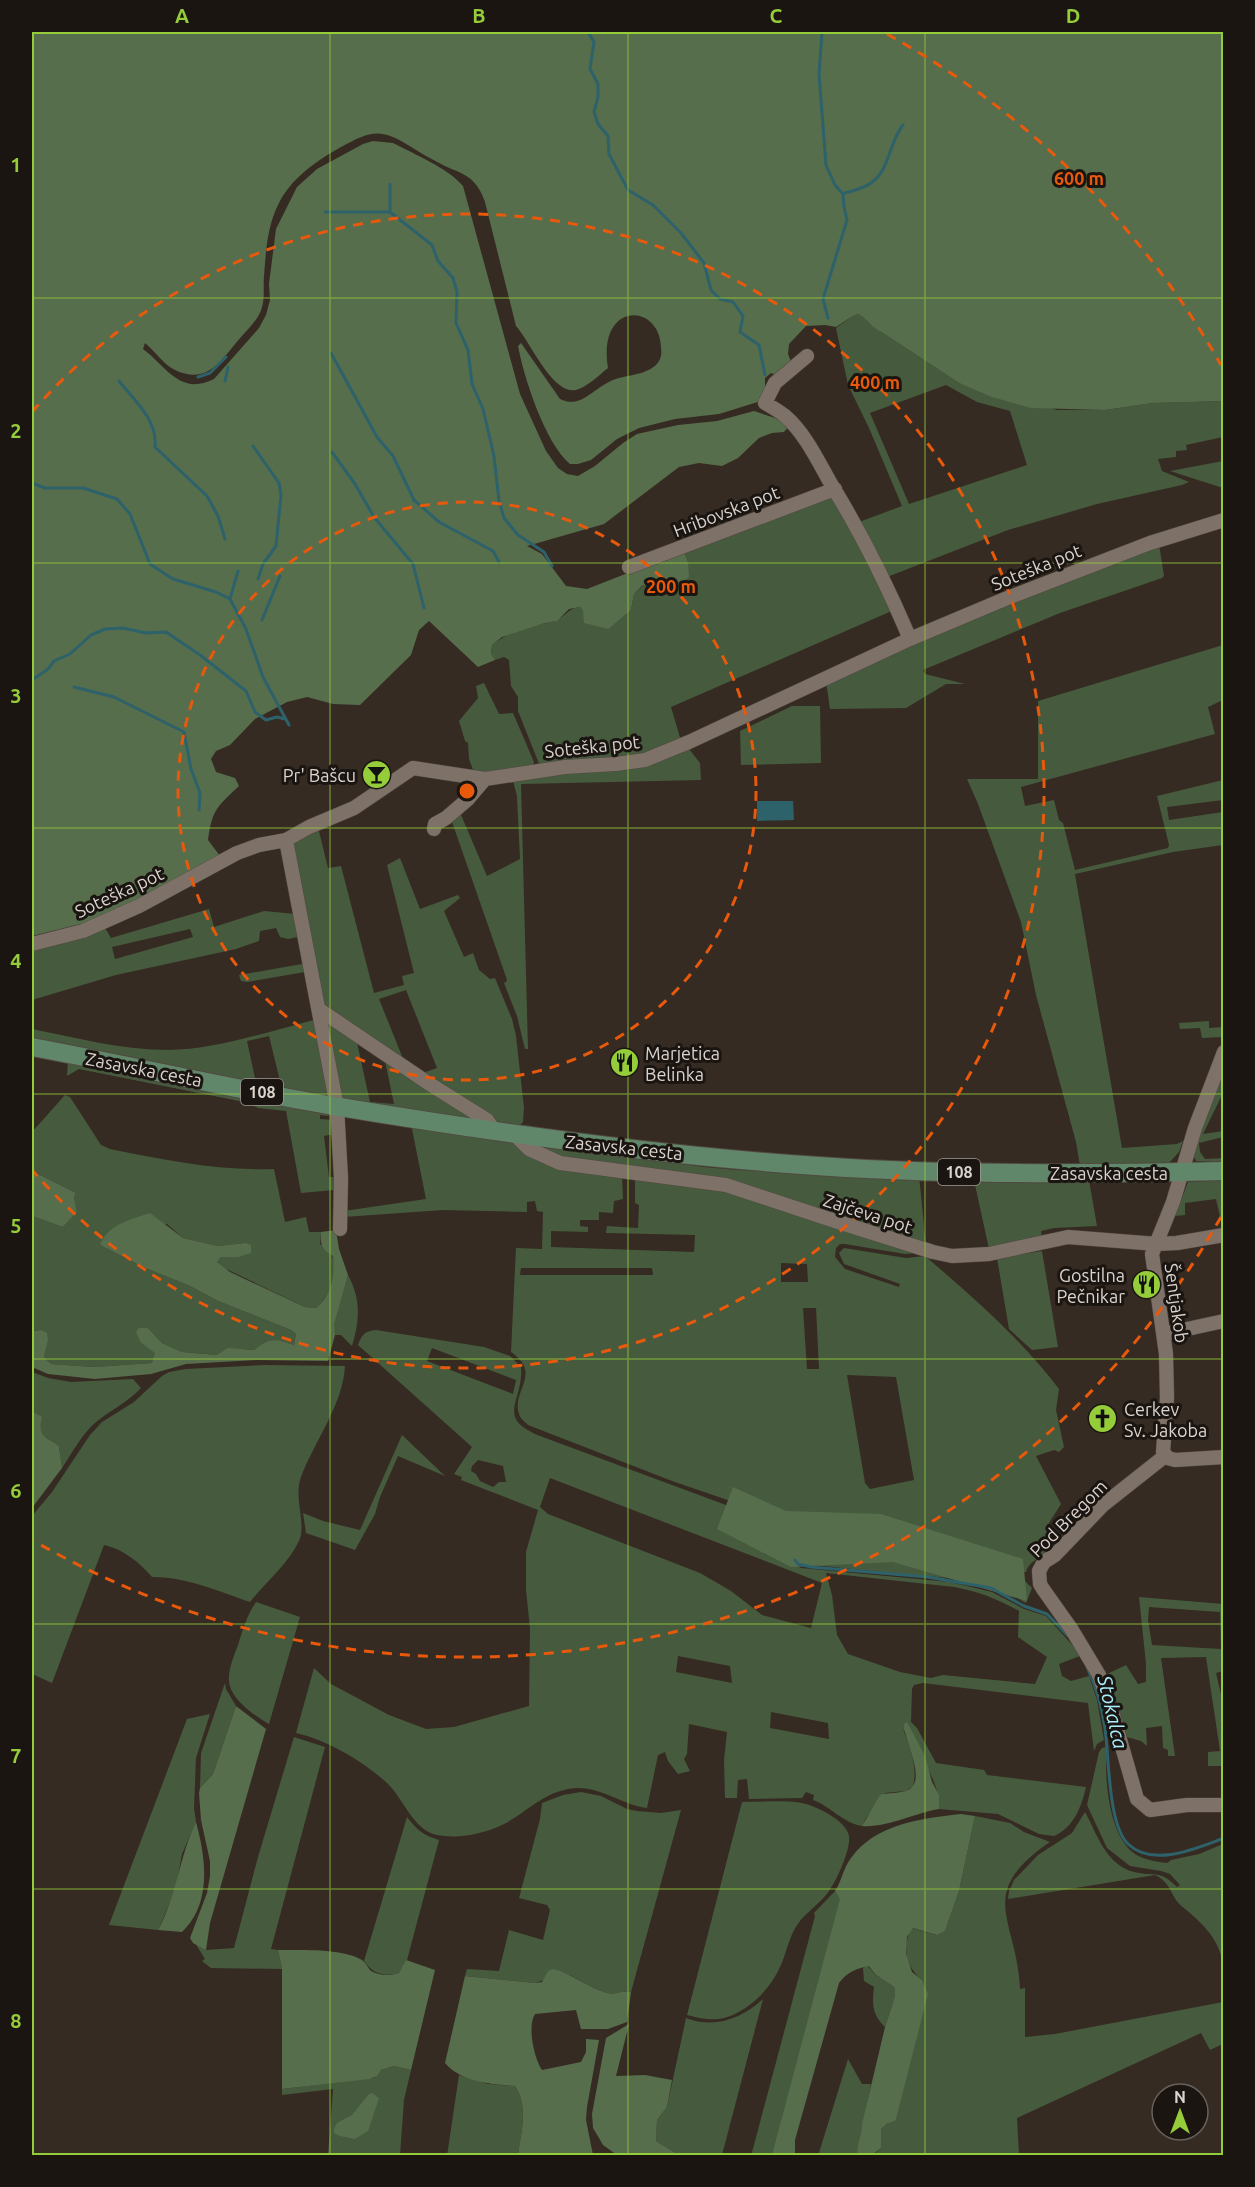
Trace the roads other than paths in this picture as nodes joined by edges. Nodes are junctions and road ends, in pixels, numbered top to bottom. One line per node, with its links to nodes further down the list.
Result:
1 (807, 356): 2 (street)
2 (835, 489): 4 (street, Hribovska pot); 5 (street)
3 (1224, 520): 5 (street, Soteška pot)
4 (629, 567)
5 (910, 639): 6 (street, Soteška pot)
6 (485, 779): 7 (street); 8 (street, Soteška pot)
7 (434, 829)
8 (286, 840): 9 (street, Soteška pot); 10 (street)
9 (32, 944)
10 (320, 1010): 13 (street); 14 (street)
11 (32, 1047): 13 (main road, Zasavska cesta / 108)
12 (1224, 1052): 17 (street, Šentjakob)
13 (337, 1107): 14 (main road, Zasavska cesta / 108); 18 (street)
14 (494, 1130): 15 (main road, Zasavska cesta / 108)
15 (514, 1134): 17 (main road, Zasavska cesta / 108); 20 (street, Zajčeva pot)
16 (1224, 1171): 17 (main road, Zasavska cesta / 108)
17 (1181, 1173): 20 (street, Šentjakob)
18 (340, 1229)
19 (1224, 1235): 20 (street, Zajčeva pot)
20 (1157, 1244): 22 (street, Šentjakob)
21 (1224, 1321): 22 (street)
22 (1164, 1334): 23 (street, Šentjakob)
23 (1165, 1456): 24 (street); 25 (street, Pod Bregom)
24 (1224, 1457)
25 (1224, 1805)

